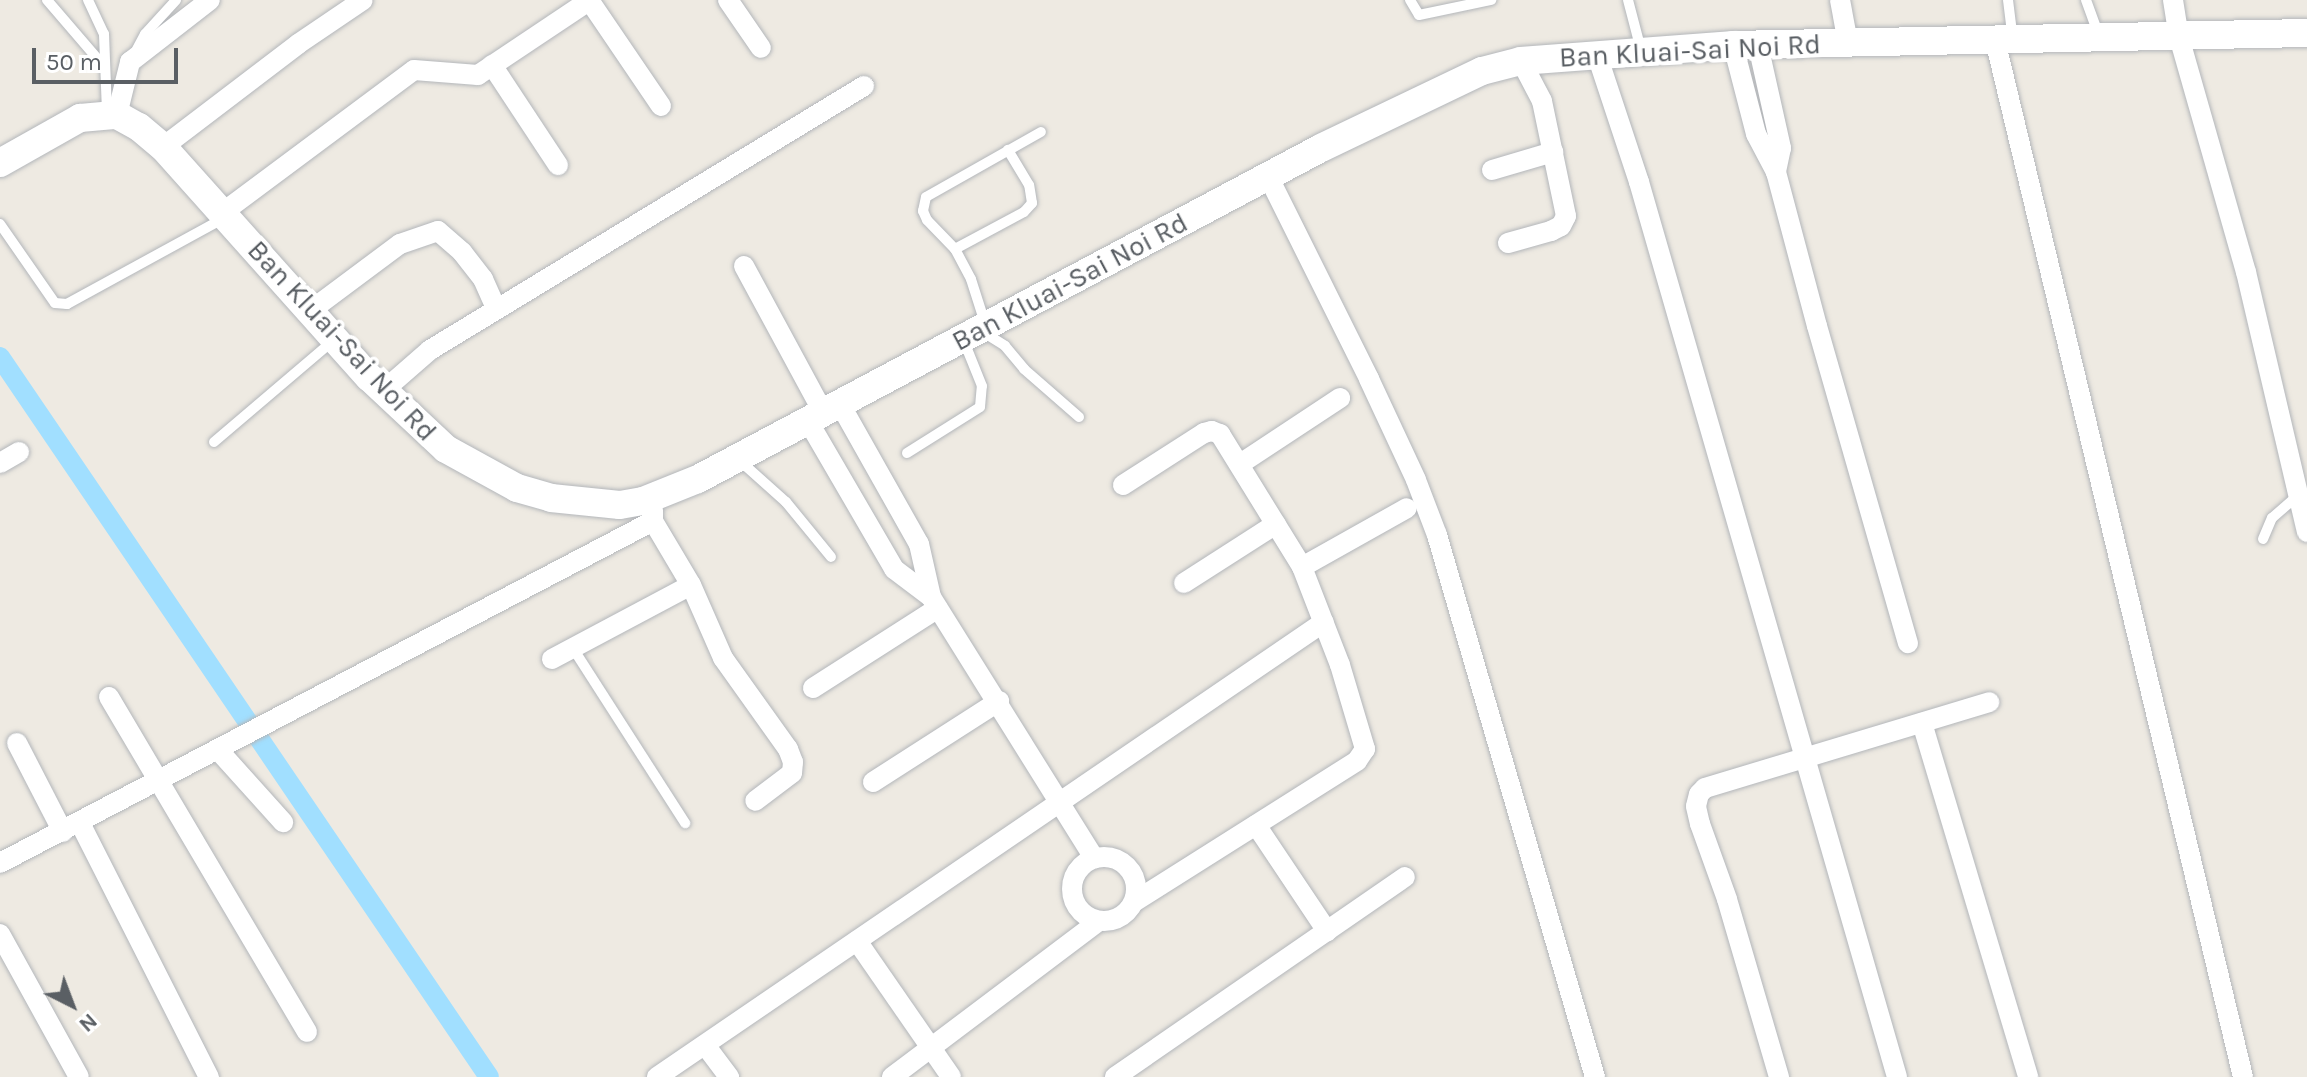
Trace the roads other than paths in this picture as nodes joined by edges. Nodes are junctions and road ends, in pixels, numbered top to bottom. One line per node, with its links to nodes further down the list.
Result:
1 (47, 0): 26 (lane)
2 (88, 0): 26 (lane)
3 (176, 0): 25 (lane)
4 (210, 0): 25 (street)
5 (363, 0): 32 (street)
6 (728, 0): 21 (street)
7 (1410, 0): 8 (lane)
8 (1491, 0)
9 (1628, 0): 22 (lane)
10 (1840, 0): 19 (street)
11 (2008, 0): 18 (lane)
12 (2086, 0): 15 (lane)
13 (2173, 0): 16 (street)
14 (584, 2): 27 (street); 29 (street)
15 (2100, 37): 16 (street, Ban Kluai-Sai Noi Rd); 18 (street, Ban Kluai-Sai Noi Rd)
16 (2179, 37): 17 (street, Ban Kluai-Sai Noi Rd); 59 (street)
17 (2302, 37)
18 (2004, 39): 19 (street, Ban Kluai-Sai Noi Rd); 112 (street)
19 (1848, 43): 20 (street, Ban Kluai-Sai Noi Rd)
20 (1746, 45): 22 (street, Ban Kluai-Sai Noi Rd); 71 (street)
21 (761, 48)
22 (1641, 52): 23 (street, Ban Kluai-Sai Noi Rd)
23 (1597, 55): 24 (street, Ban Kluai-Sai Noi Rd); 81 (street)
24 (1521, 61): 34 (street); 38 (street, Ban Kluai-Sai Noi Rd)
25 (130, 62): 30 (street)
26 (103, 65): 30 (lane)
27 (492, 65): 36 (street); 39 (street)
28 (864, 86): 44 (street)
29 (661, 106)
30 (112, 115): 32 (street, Ban Kluai-Sai Noi Rd); 35 (street)
31 (1041, 132): 33 (lane)
32 (163, 147): 39 (street, Ban Kluai-Sai Noi Rd)
33 (1008, 150): 42 (lane); 42 (lane)
34 (1553, 152): 37 (street); 41 (street)
35 (0, 163)
36 (558, 165)
37 (1492, 170)
38 (1269, 178): 46 (street, Ban Kluai-Sai Noi Rd); 108 (street)
39 (224, 215): 40 (lane); 45 (street, Ban Kluai-Sai Noi Rd)
40 (0, 224)
41 (1508, 243)
42 (955, 249): 46 (lane)
43 (744, 266): 50 (street)
44 (496, 308): 45 (street); 48 (street)
45 (310, 311): 47 (street, Ban Kluai-Sai Noi Rd)
46 (975, 330): 50 (street, Ban Kluai-Sai Noi Rd); 51 (lane); 54 (lane)
47 (335, 339): 48 (street, Ban Kluai-Sai Noi Rd); 52 (lane)
48 (383, 391): 61 (street, Ban Kluai-Sai Noi Rd)
49 (1340, 398): 57 (street)
50 (824, 412): 55 (street, Ban Kluai-Sai Noi Rd); 69 (street); 69 (street)
51 (1079, 417)
52 (214, 442)
53 (19, 452): 56 (street)
54 (907, 453)
55 (738, 459): 61 (street, Ban Kluai-Sai Noi Rd); 65 (lane)
56 (0, 463)
57 (1240, 464): 58 (street); 62 (street)
58 (1123, 485)
59 (2298, 494): 63 (street); 64 (lane)
60 (1407, 508): 66 (street)
61 (653, 509): 68 (street); 80 (street)
62 (1276, 524): 66 (street); 67 (street)
63 (2307, 532)
64 (2263, 539)
65 (831, 557)
66 (1302, 567): 70 (street)
67 (1184, 583)
68 (691, 585): 72 (street); 84 (street)
69 (935, 602): 74 (street); 76 (street)
70 (1324, 622): 85 (street); 88 (street)
71 (1908, 643)
72 (574, 650): 73 (street); 87 (lane)
73 (552, 659)
74 (813, 688)
75 (109, 697): 82 (street)
76 (999, 701): 83 (street); 85 (street)
77 (1989, 702): 78 (street)
78 (1922, 723): 81 (street); 111 (street)
79 (17, 743): 89 (street)
80 (219, 751): 82 (street); 86 (street)
81 (1805, 759): 109 (street); 110 (street)
82 (160, 782): 89 (street); 98 (street)
83 (873, 782)
84 (755, 801)
85 (1060, 801): 90 (street); 97 (street)
86 (283, 822)
87 (685, 823)
88 (1256, 825): 93 (street); 95 (street)
89 (72, 828): 91 (street); 102 (street)
90 (1094, 858): 93 (street); 94 (street)
91 (0, 863)
92 (1405, 877): 95 (street)
93 (1134, 902): 94 (street)
94 (1099, 921): 100 (street)
95 (1327, 931): 107 (street)
96 (0, 934): 101 (street)
97 (857, 941): 99 (street); 100 (street)
98 (307, 1032)
99 (705, 1045): 103 (street); 104 (street)
100 (931, 1050): 105 (street); 106 (street)
101 (79, 1077)
102 (209, 1077)
103 (657, 1077)
104 (729, 1077)
105 (892, 1077)
106 (951, 1077)
107 (1115, 1077)
108 (1595, 1077)
109 (1779, 1077)
110 (1897, 1077)
111 (2028, 1077)
112 (2243, 1077)

